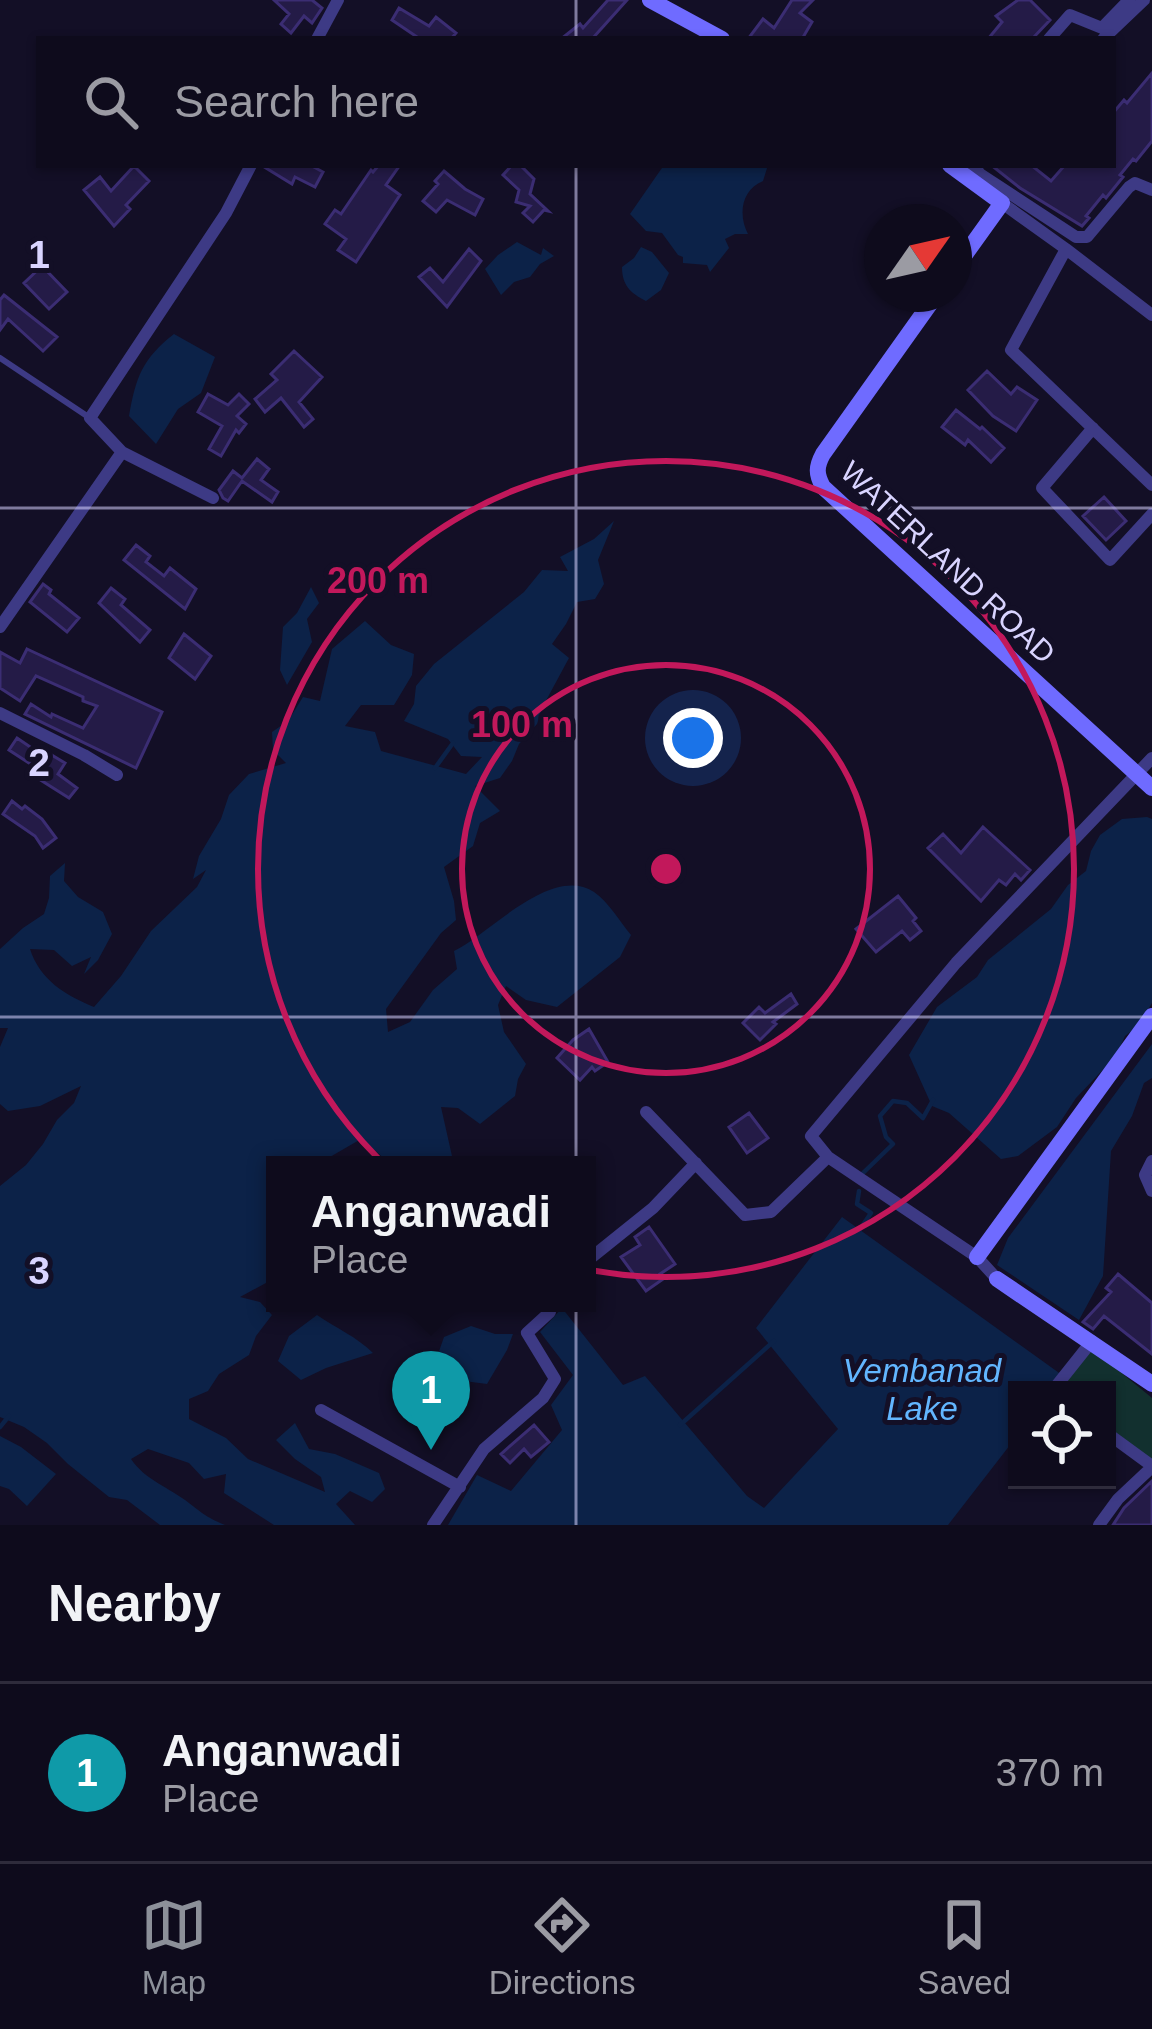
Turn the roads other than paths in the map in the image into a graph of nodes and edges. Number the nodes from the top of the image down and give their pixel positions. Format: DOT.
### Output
graph roads {
  1 [pos="338,0"];
  2 [pos="650,0"];
  3 [pos="1130,0"];
  4 [pos="1144,0"];
  5 [pos="1054,34"];
  6 [pos="319,36"];
  7 [pos="716,36"];
  8 [pos="1106,36"];
  9 [pos="248,168"];
  10 [pos="954,168"];
  11 [pos="976,168"];
  12 [pos="1152,190"];
  13 [pos="1002,203"];
  14 [pos="972,245"];
  15 [pos="1066,249"];
  16 [pos="924,312"];
  17 [pos="1152,315"];
  18 [pos="0,358"];
  19 [pos="90,418"];
  20 [pos="1093,428"];
  21 [pos="122,452"];
  22 [pos="1152,485"];
  23 [pos="213,498"];
  24 [pos="1152,514"];
  25 [pos="0,627"];
  26 [pos="0,713"];
  27 [pos="1152,758"];
  28 [pos="1136,774"];
  29 [pos="117,775"];
  30 [pos="1152,788"];
  31 [pos="1152,1016"];
  32 [pos="646,1112"];
  33 [pos="828,1156"];
  34 [pos="1152,1161"];
  35 [pos="696,1163"];
  36 [pos="1152,1191"];
  37 [pos="596,1254"];
  38 [pos="977,1257"];
  39 [pos="997,1279"];
  40 [pos="550,1312"];
  41 [pos="1092,1342"];
  42 [pos="1060,1381"];
  43 [pos="1152,1384"];
  44 [pos="321,1410"];
  45 [pos="1116,1440"];
  46 [pos="1152,1467"];
  47 [pos="460,1487"];
  48 [pos="433,1525"];
  49 [pos="1099,1525"];
  1 -- 6 [label="street"];
  2 -- 7 [label="main road"];
  3 -- 5 [label="street"];
  4 -- 8 [label="street"];
  9 -- 19 [label="street"];
  10 -- 13 [label="main road"];
  11 -- 12 [label="street"];
  13 -- 14 [label="main road"];
  13 -- 15 [label="street"];
  15 -- 17 [label="street"];
  15 -- 20 [label="street"];
  16 -- 28 [label="main road, WATERLAND ROAD"];
  18 -- 19 [label="lane"];
  19 -- 21 [label="street"];
  20 -- 22 [label="street"];
  20 -- 24 [label="street"];
  21 -- 23 [label="street"];
  21 -- 25 [label="street"];
  26 -- 29 [label="street"];
  27 -- 28 [label="street"];
  28 -- 30 [label="main road, WATERLAND ROAD"];
  28 -- 33 [label="street"];
  31 -- 38 [label="main road"];
  32 -- 35 [label="street"];
  33 -- 35 [label="street"];
  33 -- 38 [label="street"];
  34 -- 36 [label="street"];
  35 -- 37 [label="street"];
  38 -- 39 [label="street"];
  39 -- 41 [label="main road"];
  40 -- 47 [label="street"];
  41 -- 42 [label="street"];
  41 -- 43 [label="main road"];
  44 -- 47 [label="street"];
  45 -- 46 [label="street"];
  46 -- 49 [label="street"];
  47 -- 48 [label="street"];
}
